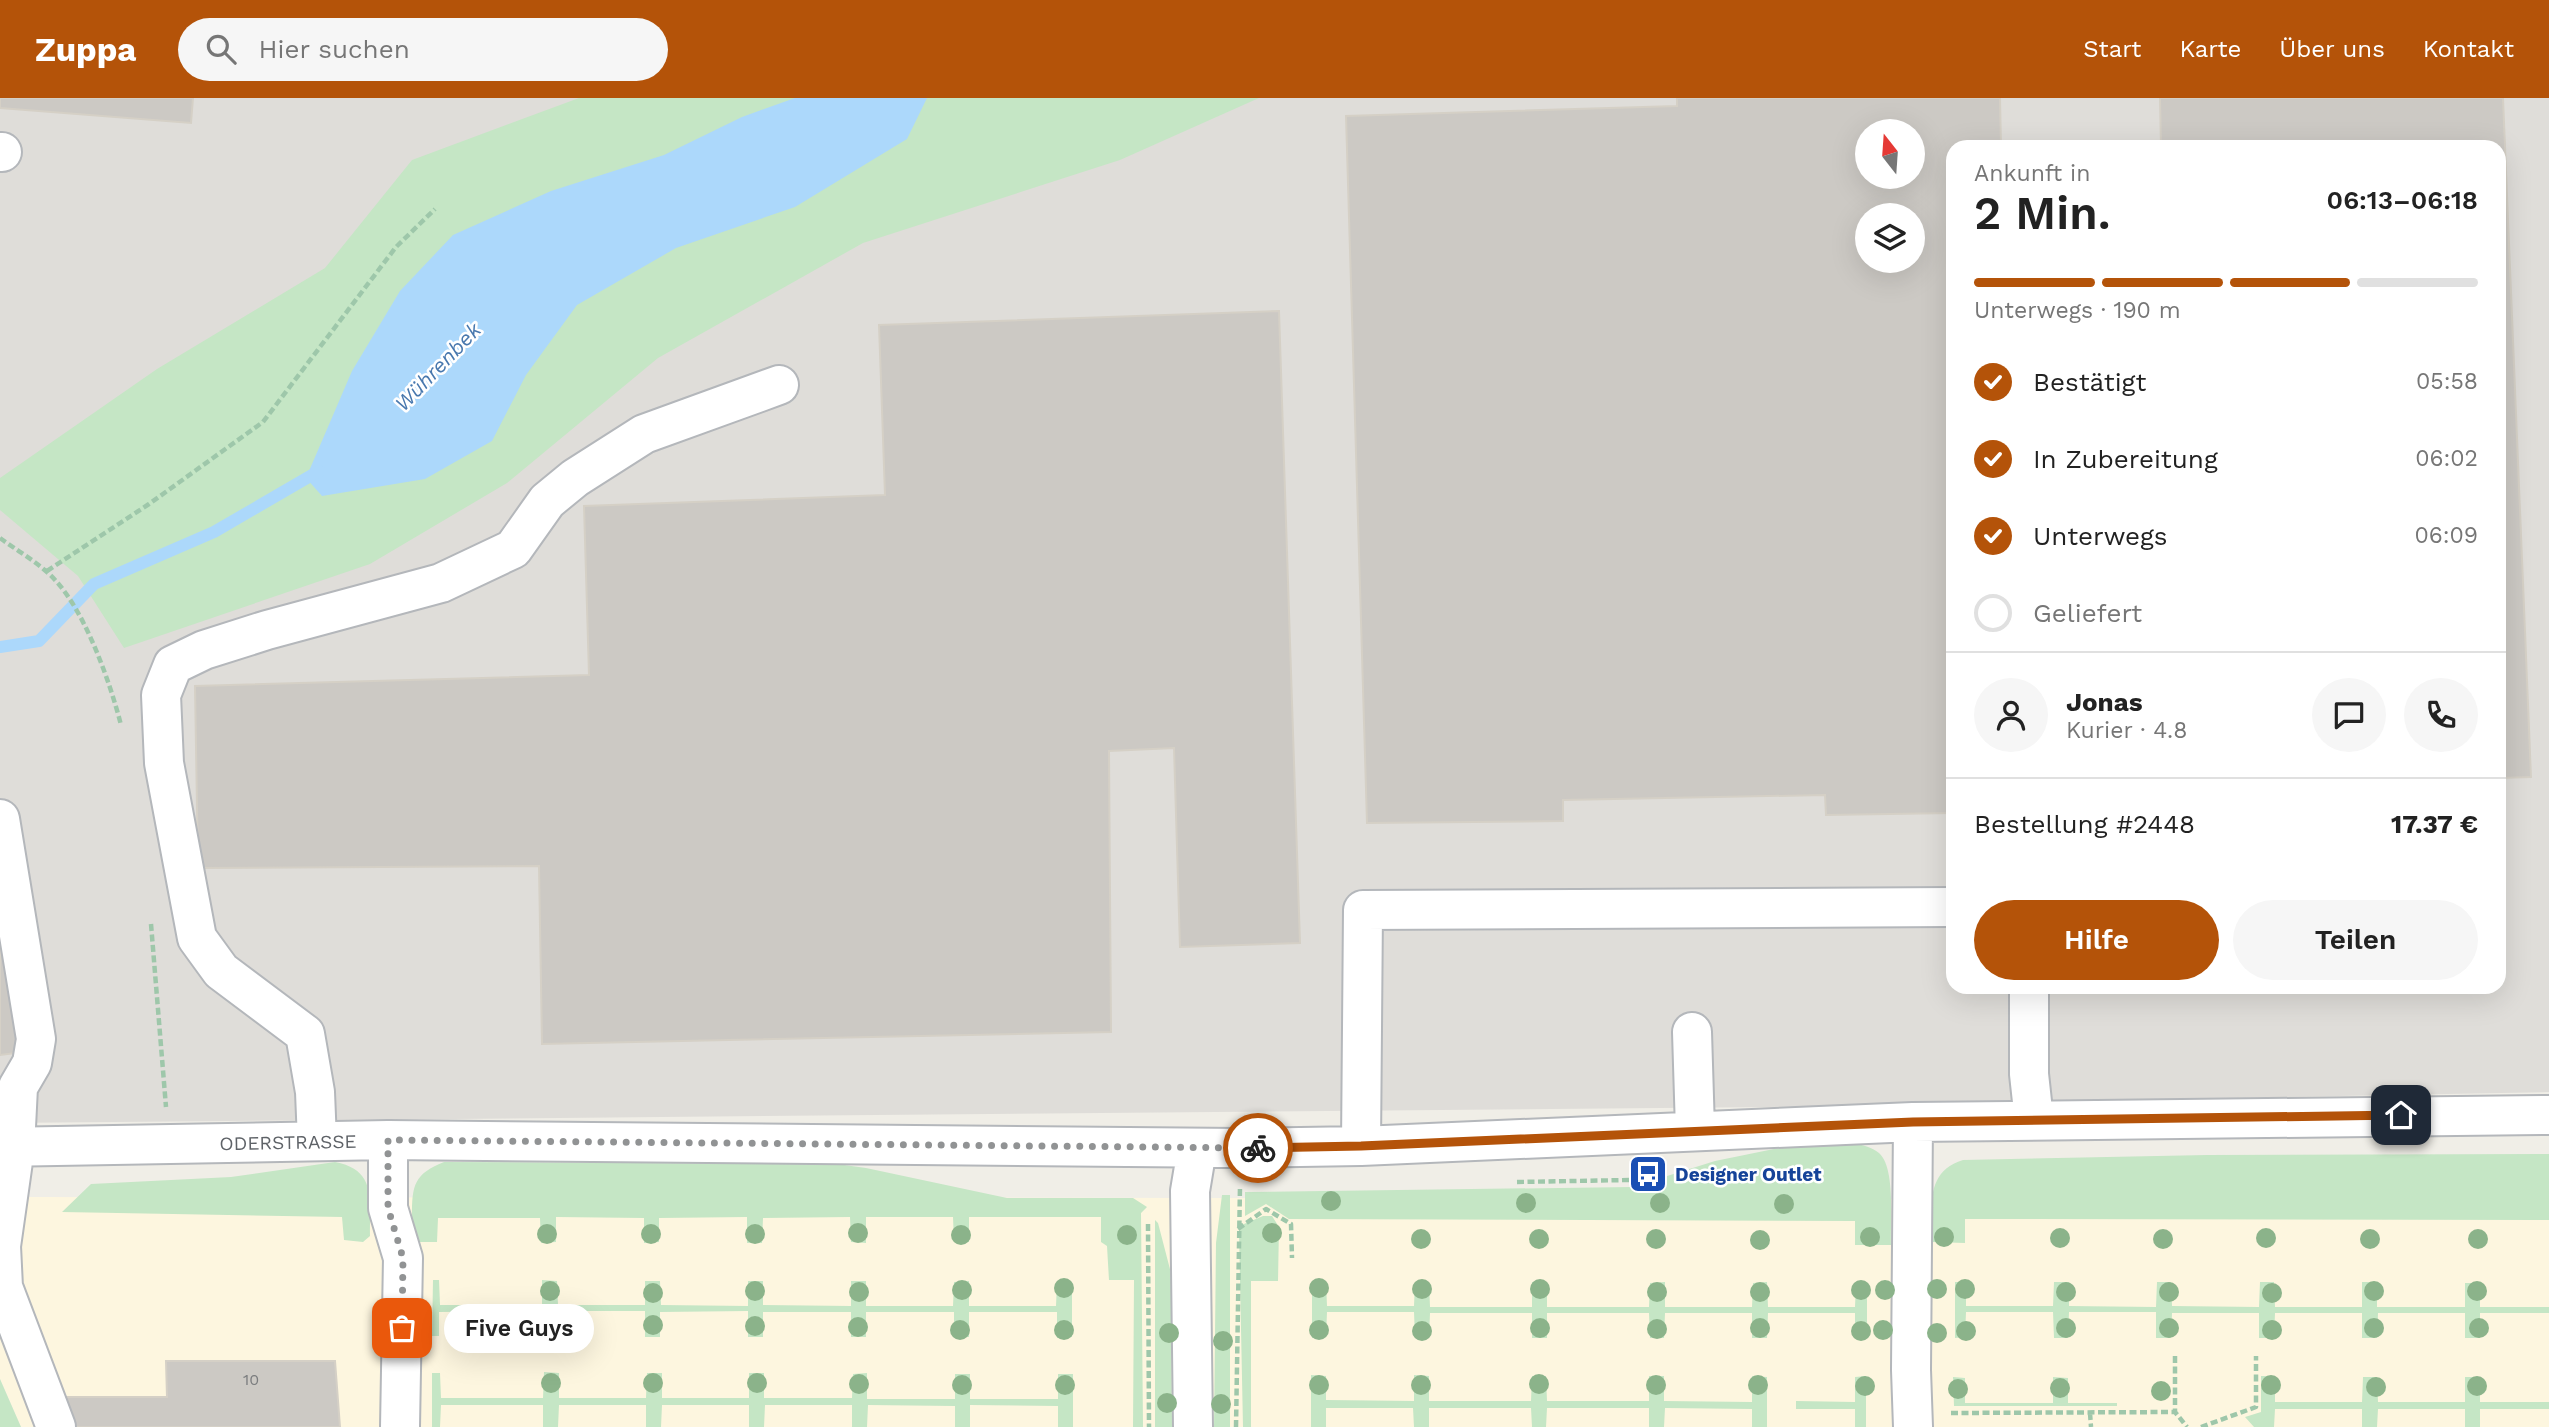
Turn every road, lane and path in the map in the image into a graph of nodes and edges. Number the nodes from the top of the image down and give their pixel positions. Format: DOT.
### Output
graph roads {
  1 [pos="435,209"];
  2 [pos="779,386"];
  3 [pos="0,538"];
  4 [pos="47,571"];
  5 [pos="122,731"];
  6 [pos="0,818"];
  7 [pos="1946,907"];
  8 [pos="151,923"];
  9 [pos="2029,994"];
  10 [pos="1692,1032"];
  11 [pos="2549,1115"];
  12 [pos="2034,1120"];
  13 [pos="1913,1122"];
  14 [pos="1695,1130"];
  15 [pos="388,1140"];
  16 [pos="317,1142"];
  17 [pos="170,1145"];
  18 [pos="1361,1146"];
  19 [pos="8,1147"];
  20 [pos="1239,1148"];
  21 [pos="1197,1149"];
  22 [pos="1148,1218"];
  23 [pos="1238,1229"];
  24 [pos="1292,1258"];
  25 [pos="2175,1356"];
  26 [pos="2256,1356"];
  27 [pos="2175,1412"];
  28 [pos="1950,1413"];
  29 [pos="2090,1413"];
  30 [pos="56,1427"];
  31 [pos="400,1427"];
  32 [pos="1149,1427"];
  33 [pos="1193,1427"];
  34 [pos="1236,1427"];
  35 [pos="1913,1427"];
  36 [pos="2091,1427"];
  37 [pos="2188,1427"];
  38 [pos="2201,1427"];
  1 -- 4 [label="path"];
  2 -- 16 [label="street"];
  3 -- 4 [label="path"];
  4 -- 5 [label="path"];
  6 -- 19 [label="street"];
  7 -- 18 [label="street"];
  8 -- 17 [label="path"];
  9 -- 12 [label="street"];
  10 -- 14 [label="street"];
  11 -- 12 [label="street, ODERSTRASSE"];
  12 -- 13 [label="street, ODERSTRASSE"];
  13 -- 14 [label="street, ODERSTRASSE"];
  13 -- 35 [label="street"];
  14 -- 18 [label="street, ODERSTRASSE"];
  15 -- 16 [label="street, ODERSTRASSE"];
  15 -- 21 [label="street, ODERSTRASSE"];
  15 -- 31 [label="street"];
  16 -- 17 [label="street, ODERSTRASSE"];
  17 -- 19 [label="street, ODERSTRASSE"];
  18 -- 20 [label="street, ODERSTRASSE"];
  19 -- 30 [label="street"];
  20 -- 21 [label="street, ODERSTRASSE"];
  20 -- 23 [label="path"];
  21 -- 33 [label="street"];
  22 -- 32 [label="path"];
  23 -- 24 [label="path"];
  23 -- 34 [label="path"];
  25 -- 27 [label="path"];
  26 -- 38 [label="path"];
  27 -- 29 [label="path"];
  27 -- 37 [label="path"];
  28 -- 29 [label="path"];
  29 -- 36 [label="path"];
}
